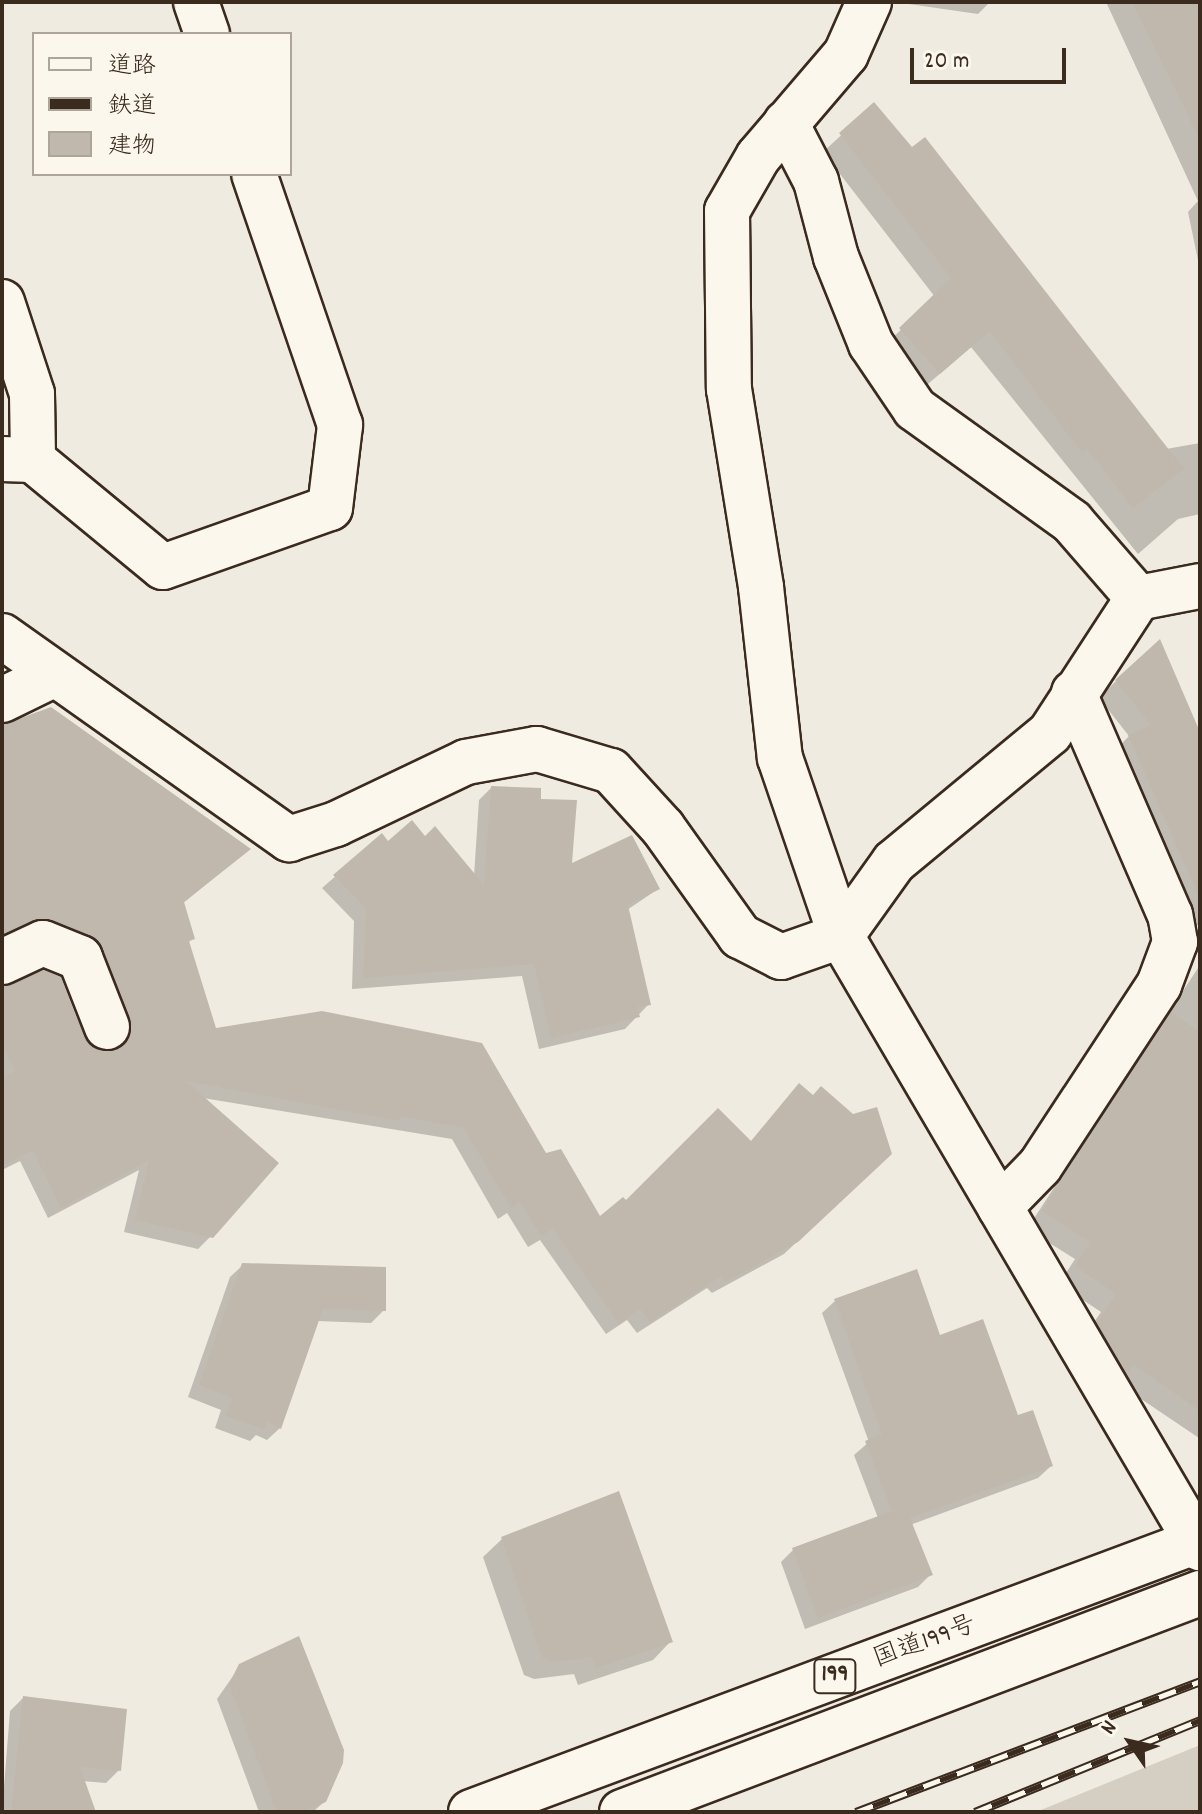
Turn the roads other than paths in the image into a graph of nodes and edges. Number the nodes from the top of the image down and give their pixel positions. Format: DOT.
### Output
graph roads {
  1 [pos="196,2"];
  2 [pos="869,2"];
  3 [pos="206,32"];
  4 [pos="786,123"];
  5 [pos="255,176"];
  6 [pos="2,302"];
  7 [pos="17,459"];
  8 [pos="1200,586"];
  9 [pos="1138,598"];
  10 [pos="2,636"];
  11 [pos="53,675"];
  12 [pos="1074,693"];
  13 [pos="2,700"];
  14 [pos="841,936"];
  15 [pos="2,962"];
  16 [pos="107,1027"];
  17 [pos="1000,1207"];
  18 [pos="1199,1543"];
  19 [pos="1200,1593"];
  20 [pos="471,1812"];
  21 [pos="622,1812"];
  1 -- 3 [label="main road"];
  2 -- 4 [label="main road"];
  4 -- 9 [label="main road"];
  4 -- 14 [label="main road"];
  5 -- 7 [label="main road"];
  6 -- 7 [label="main road"];
  8 -- 9 [label="main road"];
  9 -- 12 [label="main road"];
  10 -- 11 [label="main road"];
  11 -- 13 [label="main road"];
  11 -- 14 [label="main road"];
  12 -- 14 [label="main road"];
  12 -- 17 [label="main road"];
  14 -- 17 [label="main road"];
  15 -- 16 [label="main road"];
  17 -- 18 [label="main road"];
  18 -- 20 [label="main road, 国道199号 / 199"];
  19 -- 21 [label="main road, 国道199号 / 199"];
}
